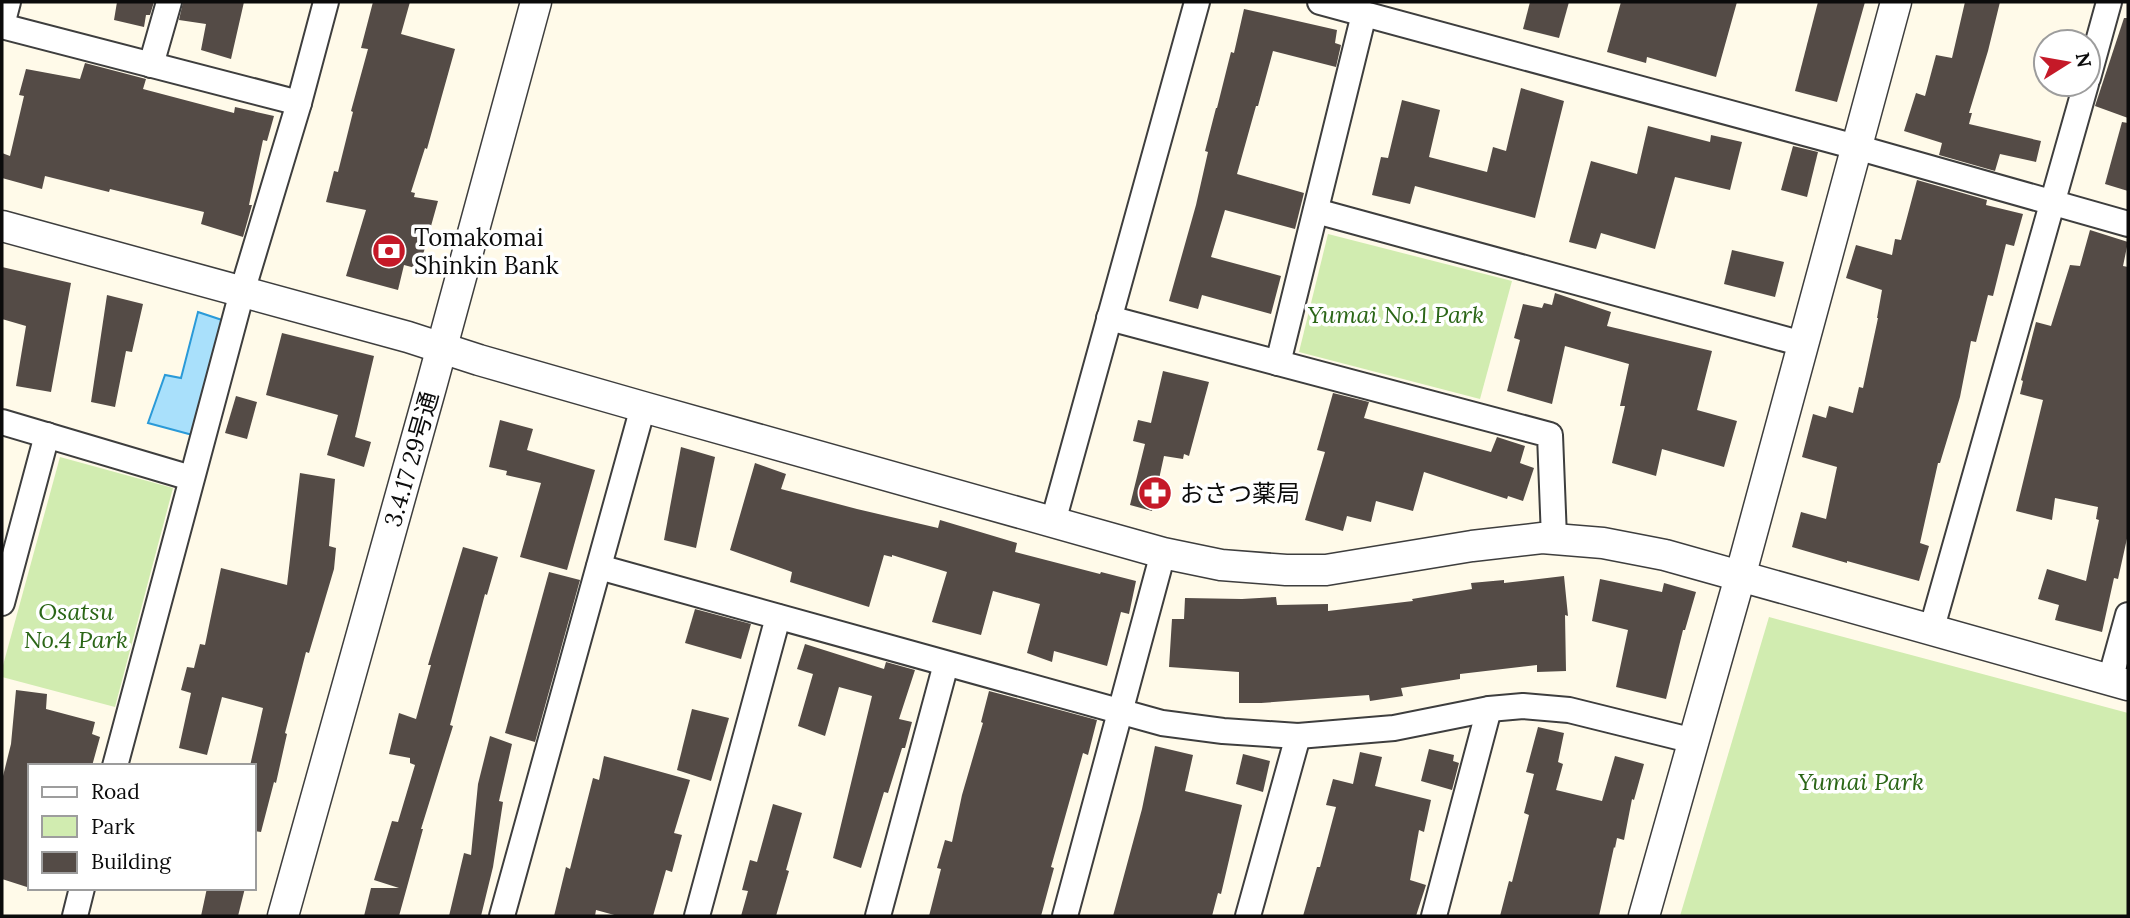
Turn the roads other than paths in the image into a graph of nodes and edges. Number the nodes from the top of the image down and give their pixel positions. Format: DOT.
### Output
graph roads {
  1 [pos="8,2"];
  2 [pos="169,2"];
  3 [pos="326,2"];
  4 [pos="536,2"];
  5 [pos="1197,2"];
  6 [pos="1320,2"];
  7 [pos="1896,2"];
  8 [pos="2109,2"];
  9 [pos="1364,14"];
  10 [pos="2,25"];
  11 [pos="2102,28"];
  12 [pos="151,65"];
  13 [pos="2082,98"];
  14 [pos="299,103"];
  15 [pos="1856,147"];
  16 [pos="2053,203"];
  17 [pos="1316,211"];
  18 [pos="2128,224"];
  19 [pos="2,226"];
  20 [pos="243,292"];
  21 [pos="1109,318"];
  22 [pos="1802,344"];
  23 [pos="441,348"];
  24 [pos="1278,363"];
  25 [pos="643,407"];
  26 [pos="2,422"];
  27 [pos="47,435"];
  28 [pos="191,478"];
  29 [pos="1053,522"];
  30 [pos="1554,538"];
  31 [pos="1163,552"];
  32 [pos="599,567"];
  33 [pos="1740,577"];
  34 [pos="2,603"];
  35 [pos="2128,615"];
  36 [pos="778,617"];
  37 [pos="1931,631"];
  38 [pos="946,664"];
  39 [pos="2119,683"];
  40 [pos="1489,709"];
  41 [pos="1120,712"];
  42 [pos="1298,736"];
  43 [pos="1694,741"];
  44 [pos="116,764"];
  45 [pos="82,890"];
  46 [pos="75,916"];
  47 [pos="283,916"];
  48 [pos="502,916"];
  49 [pos="697,916"];
  50 [pos="878,916"];
  51 [pos="1065,916"];
  52 [pos="1248,916"];
  53 [pos="1434,916"];
  54 [pos="1644,916"];
  1 -- 10 [label="street"];
  2 -- 12 [label="street"];
  3 -- 14 [label="street"];
  4 -- 23 [label="street, 3.4.17 29号通"];
  5 -- 21 [label="street"];
  6 -- 9 [label="street"];
  7 -- 15 [label="street"];
  8 -- 11 [label="street"];
  9 -- 15 [label="street"];
  9 -- 17 [label="street"];
  10 -- 12 [label="street"];
  12 -- 14 [label="street"];
  13 -- 16 [label="street"];
  14 -- 20 [label="street"];
  15 -- 16 [label="street"];
  15 -- 22 [label="street"];
  16 -- 18 [label="street"];
  16 -- 37 [label="street"];
  17 -- 22 [label="street"];
  17 -- 24 [label="street"];
  19 -- 20 [label="street"];
  20 -- 23 [label="street"];
  20 -- 28 [label="street"];
  21 -- 24 [label="street"];
  21 -- 29 [label="street"];
  22 -- 33 [label="street"];
  23 -- 25 [label="street"];
  23 -- 47 [label="street, 3.4.17 29号通"];
  24 -- 30 [label="street"];
  25 -- 29 [label="street"];
  25 -- 32 [label="street"];
  26 -- 27 [label="street"];
  27 -- 28 [label="street"];
  27 -- 34 [label="street"];
  28 -- 44 [label="street"];
  29 -- 31 [label="street"];
  30 -- 31 [label="street"];
  30 -- 33 [label="street"];
  31 -- 41 [label="street"];
  32 -- 36 [label="street"];
  32 -- 48 [label="street"];
  33 -- 37 [label="street"];
  33 -- 43 [label="street"];
  35 -- 39 [label="street"];
  36 -- 38 [label="street"];
  36 -- 49 [label="street"];
  37 -- 39 [label="street"];
  38 -- 41 [label="street"];
  38 -- 50 [label="street"];
  40 -- 42 [label="street"];
  40 -- 43 [label="street"];
  40 -- 53 [label="street"];
  41 -- 42 [label="street"];
  41 -- 51 [label="street"];
  42 -- 52 [label="street"];
  43 -- 54 [label="street"];
  45 -- 46 [label="street"];
}
